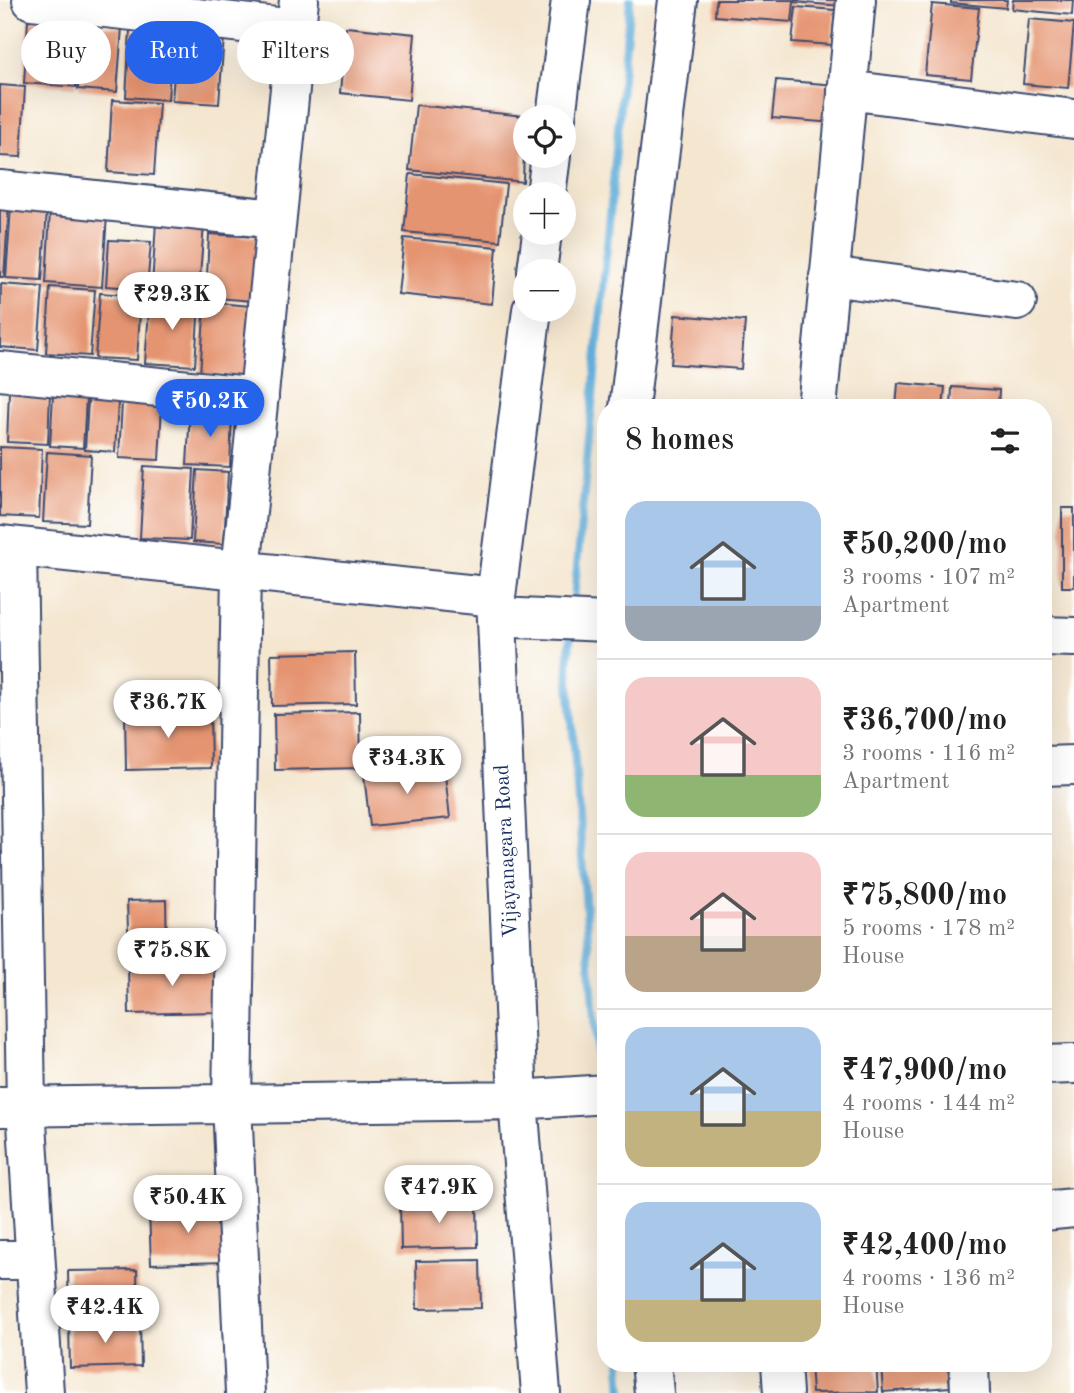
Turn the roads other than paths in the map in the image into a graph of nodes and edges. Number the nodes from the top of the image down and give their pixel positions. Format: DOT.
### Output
graph roads {
  1 [pos="32,0"];
  2 [pos="571,0"];
  3 [pos="678,0"];
  4 [pos="856,0"];
  5 [pos="297,15"];
  6 [pos="847,90"];
  7 [pos="558,105"];
  8 [pos="1074,118"];
  9 [pos="0,190"];
  10 [pos="276,219"];
  11 [pos="829,276"];
  12 [pos="1017,301"];
  13 [pos="531,322"];
  14 [pos="0,371"];
  15 [pos="259,397"];
  16 [pos="630,399"];
  17 [pos="818,399"];
  18 [pos="9,546"];
  19 [pos="242,571"];
  20 [pos="496,607"];
  21 [pos="597,613"];
  22 [pos="1052,636"];
  23 [pos="1074,637"];
  24 [pos="1074,765"];
  25 [pos="1052,766"];
  26 [pos="13,959"];
  27 [pos="1074,1063"];
  28 [pos="1052,1064"];
  29 [pos="597,1095"];
  30 [pos="519,1100"];
  31 [pos="232,1103"];
  32 [pos="13,1107"];
  33 [pos="1074,1209"];
  34 [pos="1052,1210"];
  35 [pos="18,1260"];
  36 [pos="652,1372"];
  37 [pos="782,1372"];
  38 [pos="969,1372"];
  39 [pos="44,1393"];
  40 [pos="245,1393"];
  41 [pos="541,1393"];
  42 [pos="653,1393"];
  43 [pos="783,1393"];
  44 [pos="970,1393"];
  1 -- 5 [label="street"];
  2 -- 7 [label="street"];
  3 -- 16 [label="street"];
  4 -- 6 [label="street"];
  5 -- 10 [label="street"];
  6 -- 8 [label="street"];
  6 -- 11 [label="street"];
  9 -- 10 [label="street"];
  10 -- 15 [label="street"];
  11 -- 12 [label="street"];
  11 -- 17 [label="street"];
  13 -- 20 [label="street, Vijayanagara Road"];
  14 -- 15 [label="street"];
  15 -- 19 [label="street"];
  18 -- 19 [label="street"];
  18 -- 26 [label="street"];
  19 -- 20 [label="street"];
  19 -- 31 [label="street"];
  20 -- 21 [label="street"];
  20 -- 30 [label="street, Vijayanagara Road"];
  22 -- 23 [label="street"];
  24 -- 25 [label="street"];
  26 -- 32 [label="street"];
  27 -- 28 [label="street"];
  29 -- 30 [label="street"];
  30 -- 31 [label="street"];
  30 -- 41 [label="street, Vijayanagara Road"];
  31 -- 32 [label="street"];
  31 -- 40 [label="street"];
  32 -- 35 [label="street"];
  33 -- 34 [label="street"];
  35 -- 39 [label="street"];
  36 -- 42 [label="street"];
  37 -- 43 [label="street"];
  38 -- 44 [label="street"];
}
